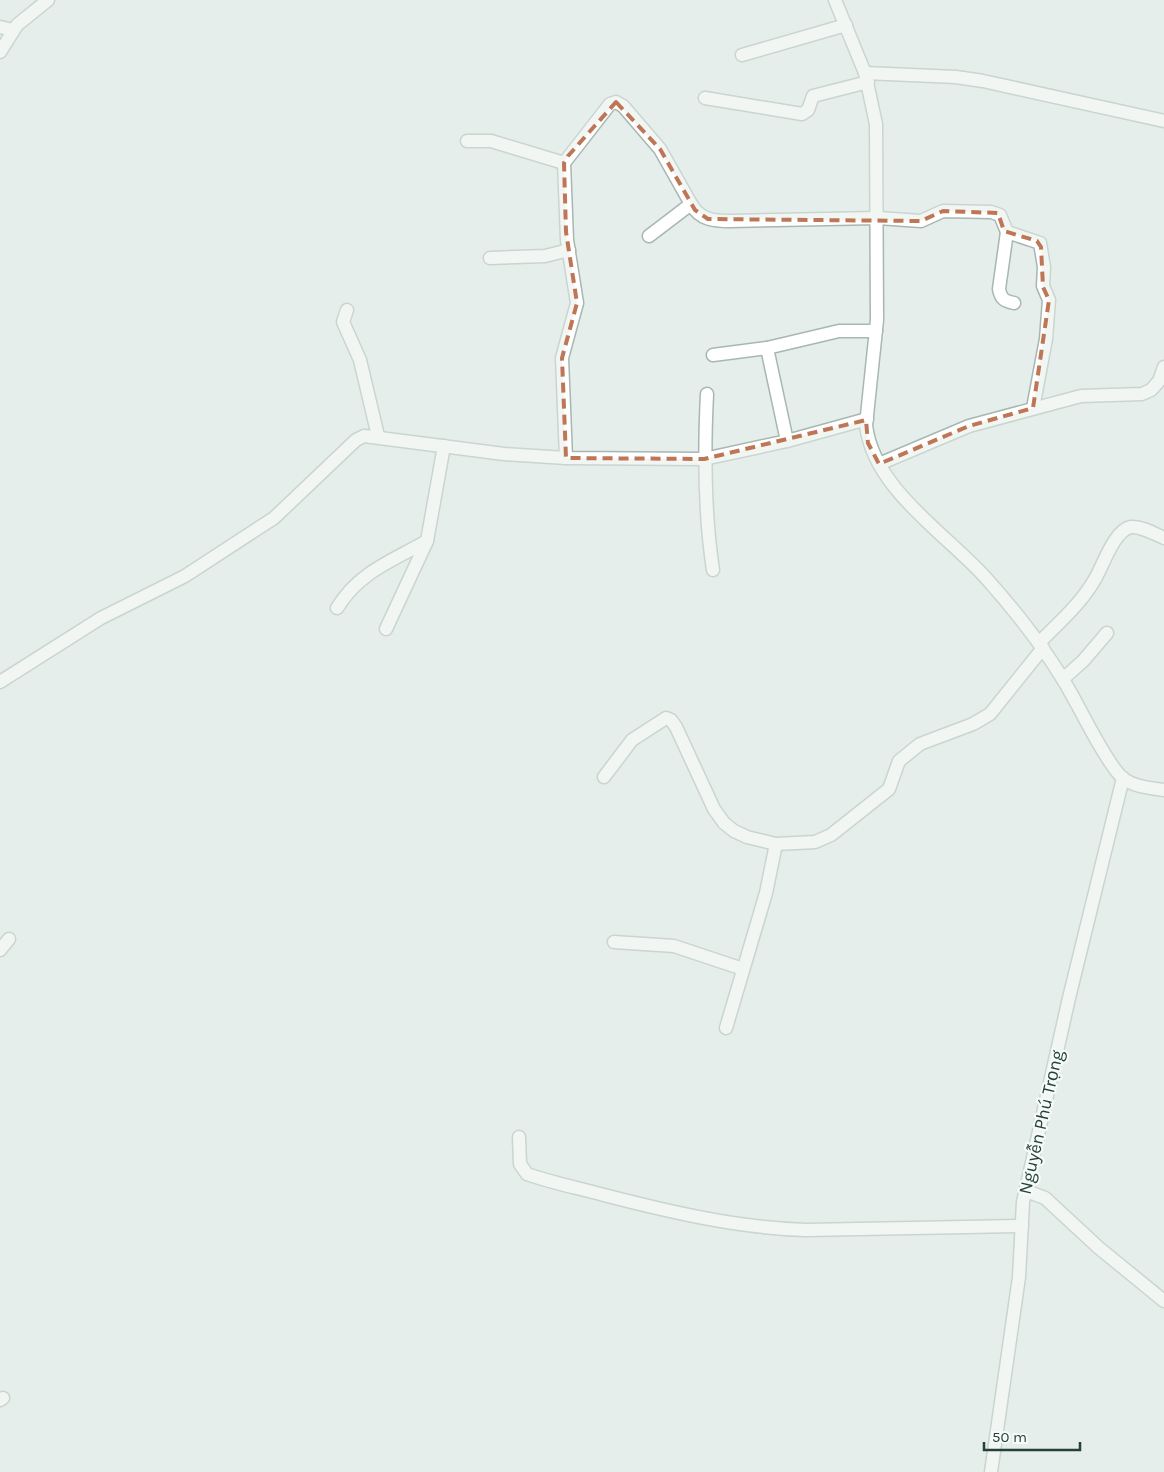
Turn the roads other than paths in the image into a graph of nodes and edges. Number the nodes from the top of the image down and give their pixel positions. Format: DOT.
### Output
graph roads {
  1 [pos="48,0"];
  2 [pos="835,0"];
  3 [pos="846,25"];
  4 [pos="0,27"];
  5 [pos="13,30"];
  6 [pos="0,52"];
  7 [pos="742,55"];
  8 [pos="867,77"];
  9 [pos="704,98"];
  10 [pos="1164,121"];
  11 [pos="467,141"];
  12 [pos="564,163"];
  13 [pos="691,204"];
  14 [pos="878,218"];
  15 [pos="1007,232"];
  16 [pos="649,236"];
  17 [pos="569,250"];
  18 [pos="490,258"];
  19 [pos="1014,303"];
  20 [pos="347,310"];
  21 [pos="876,331"];
  22 [pos="767,348"];
  23 [pos="713,355"];
  24 [pos="1164,367"];
  25 [pos="707,394"];
  26 [pos="1033,408"];
  27 [pos="867,419"];
  28 [pos="378,436"];
  29 [pos="787,441"];
  30 [pos="444,446"];
  31 [pos="566,458"];
  32 [pos="704,459"];
  33 [pos="879,464"];
  34 [pos="1164,538"];
  35 [pos="427,541"];
  36 [pos="713,570"];
  37 [pos="337,608"];
  38 [pos="386,628"];
  39 [pos="1107,633"];
  40 [pos="1041,645"];
  41 [pos="1064,678"];
  42 [pos="0,682"];
  43 [pos="604,777"];
  44 [pos="1123,778"];
  45 [pos="1164,790"];
  46 [pos="776,844"];
  47 [pos="9,939"];
  48 [pos="614,942"];
  49 [pos="0,950"];
  50 [pos="743,968"];
  51 [pos="726,1028"];
  52 [pos="519,1138"];
  53 [pos="1026,1191"];
  54 [pos="1022,1226"];
  55 [pos="1164,1301"];
  56 [pos="991,1472"];
  1 -- 5 [label="street"];
  2 -- 3 [label="street"];
  3 -- 7 [label="street"];
  3 -- 8 [label="street"];
  4 -- 5 [label="street"];
  5 -- 6 [label="street"];
  8 -- 9 [label="street"];
  8 -- 10 [label="street"];
  8 -- 14 [label="street"];
  11 -- 12 [label="street"];
  12 -- 13 [label="street"];
  12 -- 17 [label="street"];
  13 -- 14 [label="street"];
  13 -- 16 [label="street"];
  14 -- 15 [label="street"];
  14 -- 21 [label="street"];
  15 -- 19 [label="street"];
  15 -- 26 [label="street"];
  17 -- 18 [label="street"];
  17 -- 31 [label="street"];
  20 -- 28 [label="street"];
  21 -- 22 [label="street"];
  21 -- 27 [label="street"];
  22 -- 23 [label="street"];
  22 -- 29 [label="street"];
  24 -- 26 [label="street"];
  25 -- 32 [label="street"];
  26 -- 33 [label="street"];
  27 -- 29 [label="street"];
  27 -- 33 [label="street"];
  28 -- 30 [label="street"];
  28 -- 42 [label="street"];
  29 -- 32 [label="street"];
  30 -- 31 [label="street"];
  30 -- 35 [label="street"];
  31 -- 32 [label="street"];
  32 -- 36 [label="street"];
  33 -- 40 [label="street"];
  34 -- 40 [label="street"];
  35 -- 37 [label="street"];
  35 -- 38 [label="street"];
  39 -- 41 [label="street"];
  40 -- 41 [label="street"];
  40 -- 46 [label="street"];
  41 -- 44 [label="street"];
  43 -- 46 [label="street"];
  44 -- 45 [label="street"];
  44 -- 53 [label="street, Nguyễn Phú Trọng"];
  46 -- 50 [label="street"];
  47 -- 49 [label="street"];
  48 -- 50 [label="street"];
  50 -- 51 [label="street"];
  52 -- 54 [label="street"];
  53 -- 54 [label="street, Nguyễn Phú Trọng"];
  53 -- 55 [label="street"];
  54 -- 56 [label="street, Nguyễn Phú Trọng"];
}
